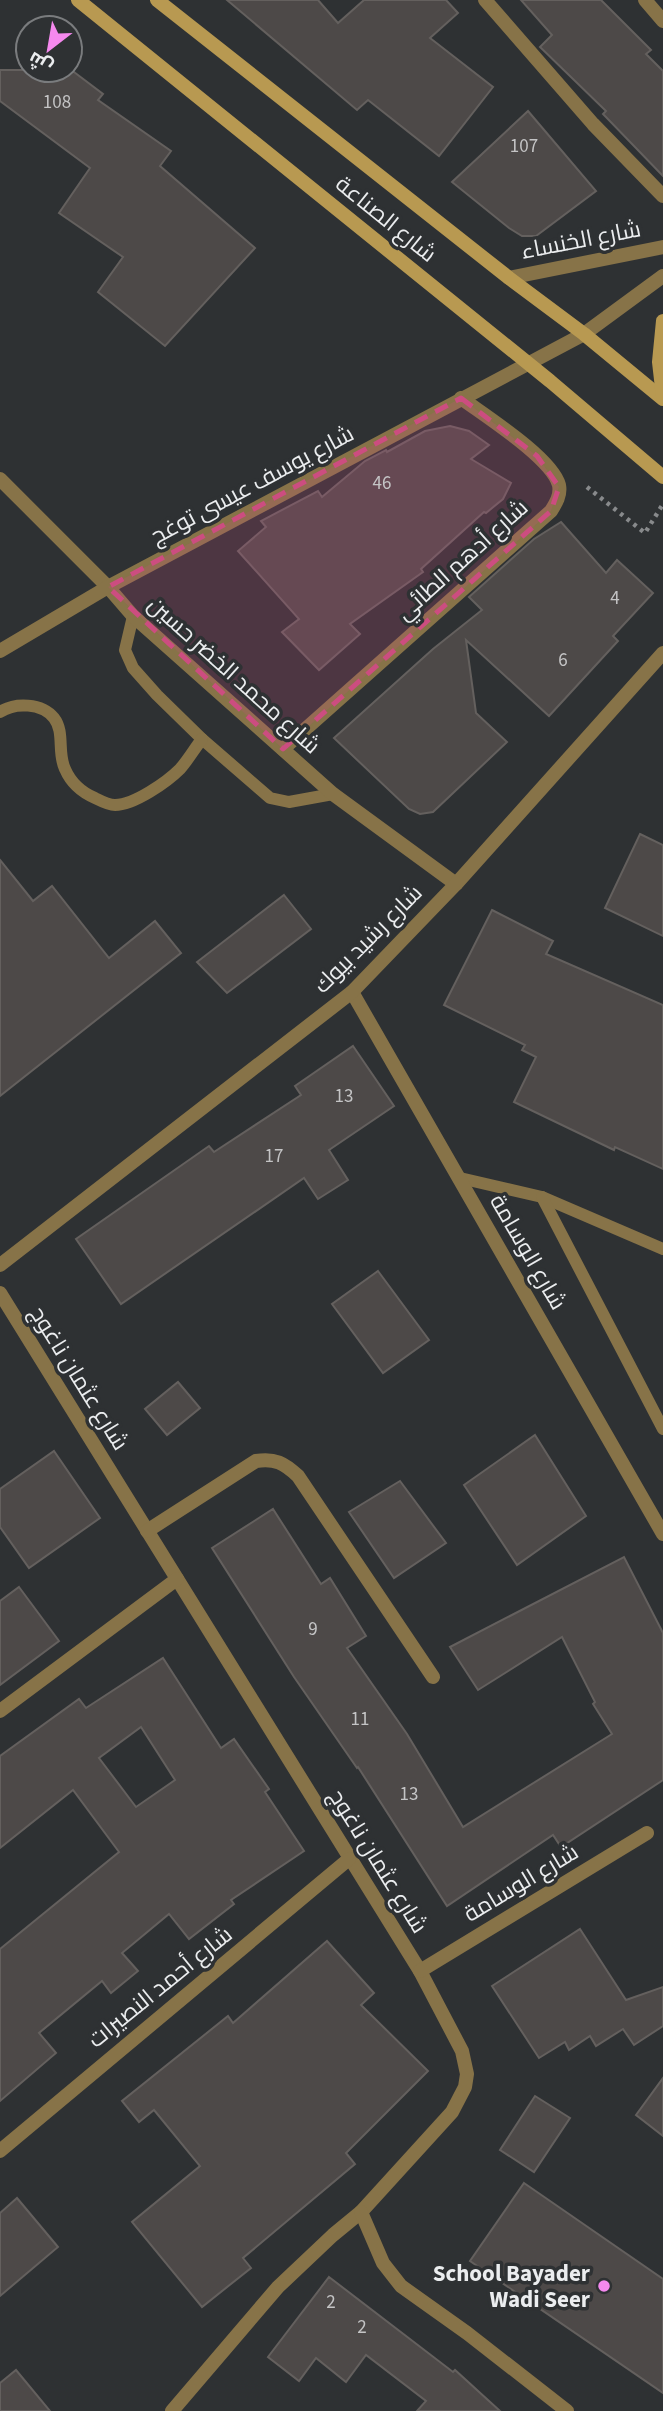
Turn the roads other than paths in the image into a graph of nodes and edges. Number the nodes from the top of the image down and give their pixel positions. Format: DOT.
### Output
graph roads {
  1 [pos="78,0"];
  2 [pos="157,0"];
  3 [pos="485,0"];
  4 [pos="645,0"];
  5 [pos="663,21"];
  6 [pos="663,196"];
  7 [pos="663,247"];
  8 [pos="663,276"];
  9 [pos="509,278"];
  10 [pos="663,321"];
  11 [pos="584,334"];
  12 [pos="528,365"];
  13 [pos="461,398"];
  14 [pos="663,398"];
  15 [pos="663,477"];
  16 [pos="0,479"];
  17 [pos="108,587"];
  18 [pos="133,616"];
  19 [pos="0,651"];
  20 [pos="663,653"];
  21 [pos="0,712"];
  22 [pos="202,738"];
  23 [pos="283,749"];
  24 [pos="333,794"];
  25 [pos="456,884"];
  26 [pos="352,992"];
  27 [pos="460,1178"];
  28 [pos="542,1197"];
  29 [pos="663,1249"];
  30 [pos="0,1265"];
  31 [pos="0,1293"];
  32 [pos="663,1429"];
  33 [pos="147,1531"];
  34 [pos="663,1534"];
  35 [pos="177,1579"];
  36 [pos="433,1677"];
  37 [pos="0,1711"];
  38 [pos="647,1833"];
  39 [pos="349,1859"];
  40 [pos="420,1971"];
  41 [pos="0,2151"];
  42 [pos="361,2212"];
  43 [pos="172,2411"];
  44 [pos="567,2411"];
  1 -- 12 [label="main road, شارع الصناعة"];
  2 -- 9 [label="main road, شارع الصناعة"];
  3 -- 6 [label="street"];
  4 -- 5 [label="street"];
  7 -- 9 [label="street, شارع الخنساء"];
  8 -- 11 [label="street"];
  9 -- 11 [label="main road, شارع الصناعة"];
  10 -- 14 [label="main road"];
  11 -- 12 [label="street, شارع يوسف عيسى توغج"];
  11 -- 14 [label="main road, شارع الصناعة"];
  12 -- 13 [label="street, شارع يوسف عيسى توغج"];
  12 -- 15 [label="main road, شارع الصناعة"];
  13 -- 17 [label="street, شارع يوسف عيسى توغج"];
  13 -- 23 [label="street, شارع أدهم الطائي"];
  16 -- 17 [label="street, شارع محمد الخضر حسين"];
  17 -- 18 [label="street, شارع محمد الخضر حسين"];
  17 -- 19 [label="street, شارع يوسف عيسى توغج"];
  18 -- 22 [label="lane"];
  18 -- 23 [label="street, شارع محمد الخضر حسين"];
  20 -- 25 [label="street, شارع رشيد بيوك"];
  21 -- 22 [label="lane"];
  22 -- 24 [label="lane"];
  23 -- 24 [label="street, شارع محمد الخضر حسين"];
  24 -- 25 [label="street, شارع محمد الخضر حسين"];
  25 -- 26 [label="street, شارع رشيد بيوك"];
  26 -- 27 [label="street, شارع الوسامة"];
  26 -- 30 [label="street, شارع رشيد بيوك"];
  27 -- 28 [label="lane"];
  27 -- 34 [label="street, شارع الوسامة"];
  28 -- 29 [label="lane"];
  28 -- 32 [label="lane"];
  31 -- 33 [label="street, شارع عثمان ناغوج"];
  33 -- 35 [label="street, شارع عثمان ناغوج"];
  33 -- 36 [label="street"];
  35 -- 37 [label="street"];
  35 -- 39 [label="street, شارع عثمان ناغوج"];
  38 -- 40 [label="street, شارع الوسامة"];
  39 -- 40 [label="street, شارع عثمان ناغوج"];
  39 -- 41 [label="street, شارع أحمد النصيرات"];
  40 -- 42 [label="street, شارع عثمان ناغوج"];
  42 -- 43 [label="street, شارع عثمان ناغوج"];
  42 -- 44 [label="street"];
}
